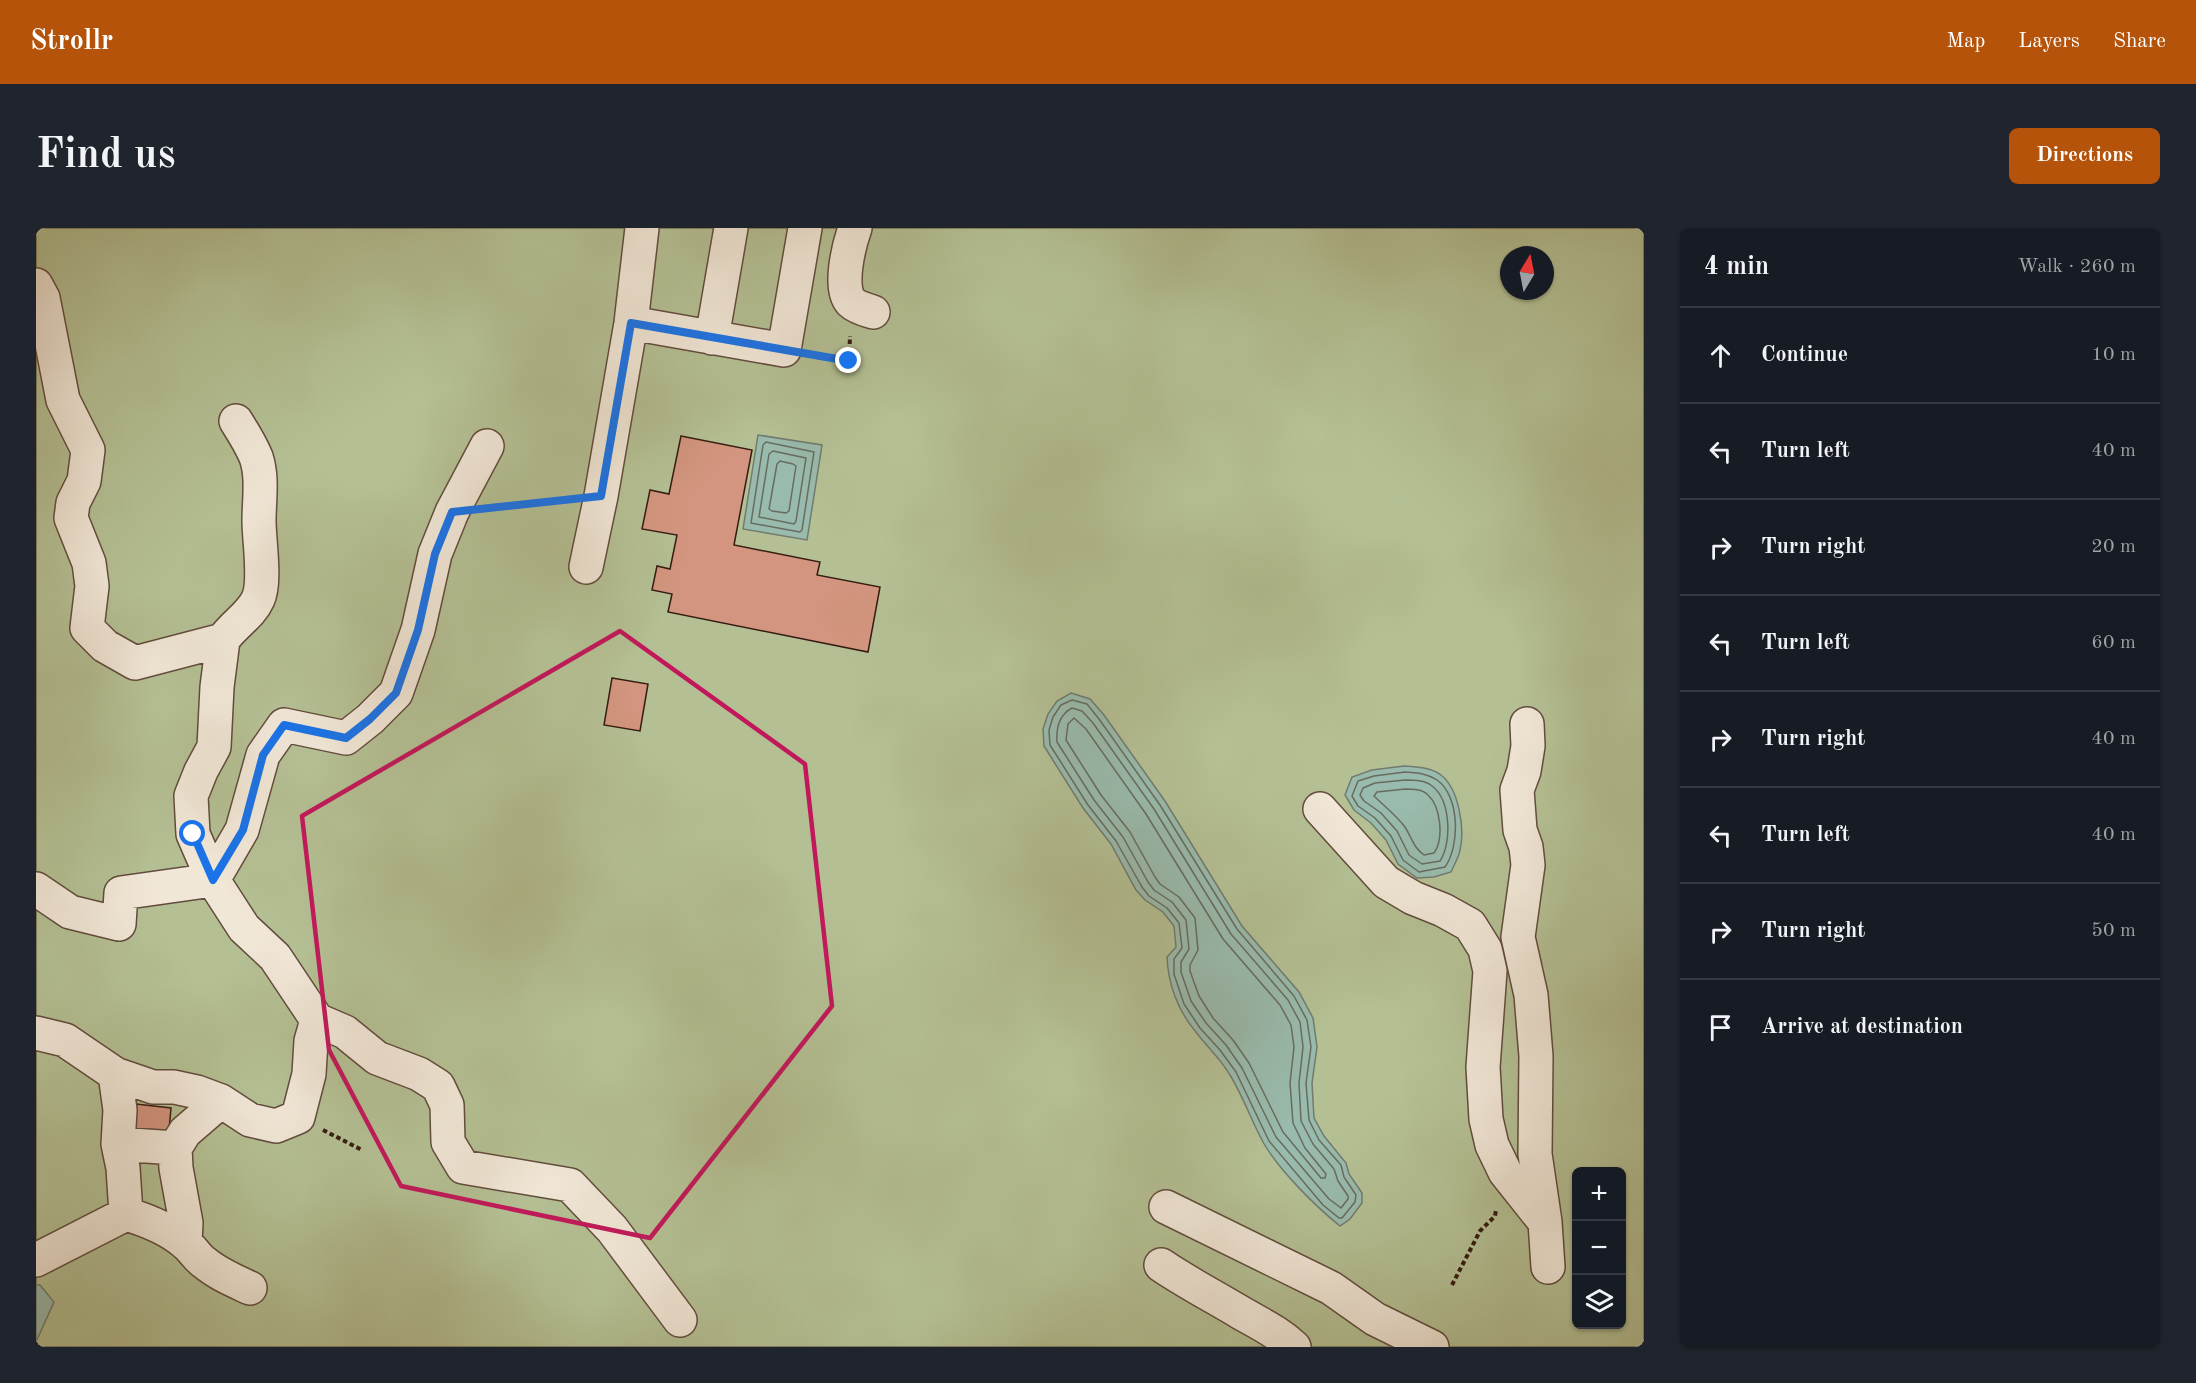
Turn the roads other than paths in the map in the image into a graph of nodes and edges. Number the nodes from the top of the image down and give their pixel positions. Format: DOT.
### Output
graph roads {
  1 [pos="642,228"];
  2 [pos="731,228"];
  3 [pos="805,228"];
  4 [pos="855,228"];
  5 [pos="36,285"];
  6 [pos="862,308"];
  7 [pos="631,323"];
  8 [pos="712,338"];
  9 [pos="236,421"];
  10 [pos="487,446"];
  11 [pos="586,567"];
  12 [pos="223,640"];
  13 [pos="1527,724"];
  14 [pos="1320,809"];
  15 [pos="213,880"];
  16 [pos="36,889"];
  17 [pos="317,1020"];
  18 [pos="1534,1029"];
  19 [pos="36,1033"];
  20 [pos="1485,1038"];
  21 [pos="115,1074"];
  22 [pos="220,1101"];
  23 [pos="118,1144"];
  24 [pos="175,1149"];
  25 [pos="1166,1207"];
  26 [pos="126,1214"];
  27 [pos="1545,1222"];
  28 [pos="185,1243"];
  29 [pos="36,1260"];
  30 [pos="1161,1265"];
  31 [pos="1548,1267"];
  32 [pos="250,1288"];
  33 [pos="680,1320"];
  34 [pos="1294,1347"];
  35 [pos="1432,1347"];
  1 -- 7 [label="lane"];
  2 -- 8 [label="lane"];
  3 -- 8 [label="lane"];
  4 -- 6 [label="lane"];
  5 -- 12 [label="lane"];
  7 -- 8 [label="lane"];
  7 -- 11 [label="lane"];
  9 -- 12 [label="lane"];
  10 -- 15 [label="lane"];
  12 -- 15 [label="lane"];
  13 -- 18 [label="lane"];
  14 -- 20 [label="lane"];
  15 -- 16 [label="lane"];
  15 -- 17 [label="lane"];
  17 -- 22 [label="lane"];
  17 -- 33 [label="lane"];
  18 -- 20 [label="lane"];
  18 -- 27 [label="lane"];
  19 -- 21 [label="lane"];
  20 -- 27 [label="lane"];
  21 -- 22 [label="lane"];
  21 -- 23 [label="lane"];
  22 -- 24 [label="lane"];
  23 -- 24 [label="lane"];
  23 -- 26 [label="lane"];
  24 -- 28 [label="lane"];
  25 -- 35 [label="lane"];
  26 -- 28 [label="lane"];
  26 -- 29 [label="lane"];
  27 -- 31 [label="lane"];
  28 -- 32 [label="lane"];
  30 -- 34 [label="lane"];
}
